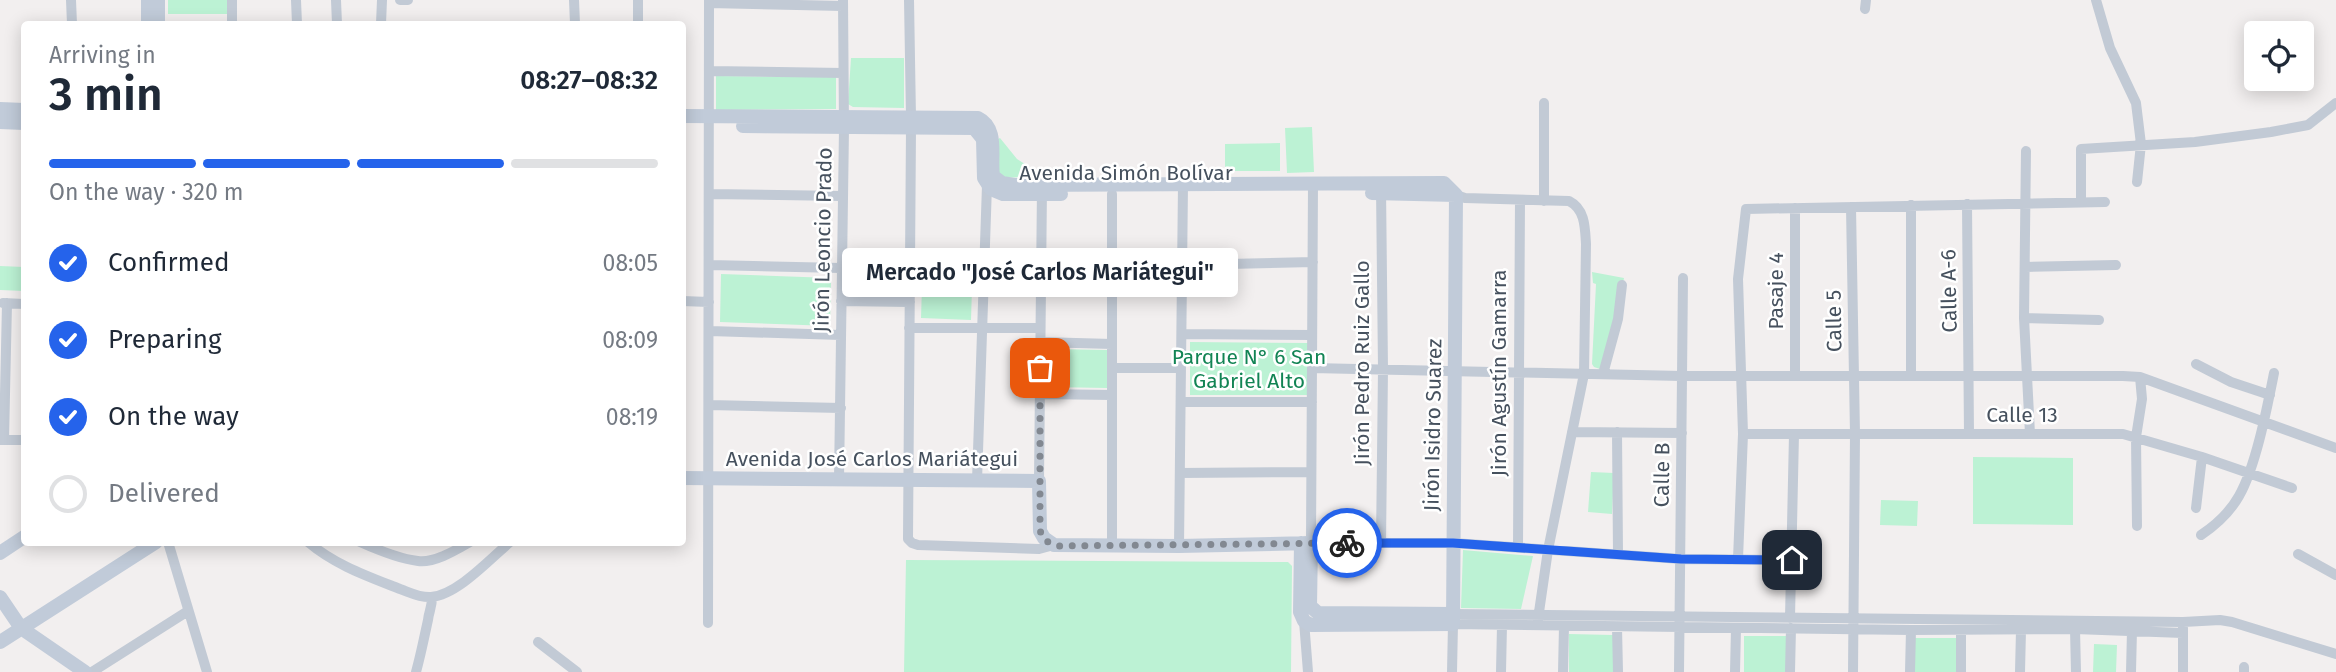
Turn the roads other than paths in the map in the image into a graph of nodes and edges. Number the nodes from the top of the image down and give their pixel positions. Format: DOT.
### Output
graph roads {
  1 [pos="71,0"];
  2 [pos="148,0"];
  3 [pos="158,0"];
  4 [pos="232,0"];
  5 [pos="296,0"];
  6 [pos="336,0"];
  7 [pos="382,0"];
  8 [pos="400,0"];
  9 [pos="408,0"];
  10 [pos="574,0"];
  11 [pos="638,0"];
  12 [pos="909,0"];
  13 [pos="2096,0"];
  14 [pos="709,1"];
  15 [pos="842,3"];
  16 [pos="72,21"];
  17 [pos="148,21"];
  18 [pos="158,21"];
  19 [pos="232,21"];
  20 [pos="297,21"];
  21 [pos="337,21"];
  22 [pos="382,21"];
  23 [pos="575,21"];
  24 [pos="638,21"];
  25 [pos="709,71"];
  26 [pos="843,73"];
  27 [pos="1544,103"];
  28 [pos="2336,103"];
  29 [pos="0,109"];
  30 [pos="21,110"];
  31 [pos="686,117"];
  32 [pos="709,120"];
  33 [pos="0,122"];
  34 [pos="21,122"];
  35 [pos="843,122"];
  36 [pos="911,122"];
  37 [pos="686,124"];
  38 [pos="2140,144"];
  39 [pos="2026,151"];
  40 [pos="990,180"];
  41 [pos="2137,182"];
  42 [pos="1381,188"];
  43 [pos="1183,189"];
  44 [pos="1313,189"];
  45 [pos="1042,190"];
  46 [pos="710,194"];
  47 [pos="1112,194"];
  48 [pos="1456,195"];
  49 [pos="842,196"];
  50 [pos="1520,200"];
  51 [pos="1544,201"];
  52 [pos="2026,202"];
  53 [pos="2081,202"];
  54 [pos="2105,202"];
  55 [pos="1967,204"];
  56 [pos="1911,205"];
  57 [pos="1851,207"];
  58 [pos="1795,208"];
  59 [pos="1313,262"];
  60 [pos="709,265"];
  61 [pos="1182,265"];
  62 [pos="2116,265"];
  63 [pos="2026,267"];
  64 [pos="841,268"];
  65 [pos="910,275"];
  66 [pos="983,277"];
  67 [pos="1683,278"];
  68 [pos="1622,285"];
  69 [pos="686,301"];
  70 [pos="841,301"];
  71 [pos="709,302"];
  72 [pos="910,302"];
  73 [pos="3,303"];
  74 [pos="21,304"];
  75 [pos="2024,318"];
  76 [pos="2099,320"];
  77 [pos="909,328"];
  78 [pos="1040,328"];
  79 [pos="981,329"];
  80 [pos="709,331"];
  81 [pos="1182,334"];
  82 [pos="841,335"];
  83 [pos="1312,335"];
  84 [pos="1040,342"];
  85 [pos="1112,344"];
  86 [pos="2196,364"];
  87 [pos="1112,368"];
  88 [pos="1181,368"];
  89 [pos="1312,369"];
  90 [pos="1383,369"];
  91 [pos="3,370"];
  92 [pos="1454,371"];
  93 [pos="1518,372"];
  94 [pos="2274,373"];
  95 [pos="1584,374"];
  96 [pos="1603,374"];
  97 [pos="1795,374"];
  98 [pos="1853,375"];
  99 [pos="1682,376"];
  100 [pos="1741,376"];
  101 [pos="1911,376"];
  102 [pos="1970,377"];
  103 [pos="2026,377"];
  104 [pos="2140,377"];
  105 [pos="1040,394"];
  106 [pos="1112,394"];
  107 [pos="2270,395"];
  108 [pos="1181,402"];
  109 [pos="1312,402"];
  110 [pos="709,405"];
  111 [pos="841,408"];
  112 [pos="2263,422"];
  113 [pos="1572,432"];
  114 [pos="1617,432"];
  115 [pos="1682,433"];
  116 [pos="1743,434"];
  117 [pos="1794,434"];
  118 [pos="1855,434"];
  119 [pos="1969,434"];
  120 [pos="2030,434"];
  121 [pos="2136,437"];
  122 [pos="2,440"];
  123 [pos="21,440"];
  124 [pos="2336,448"];
  125 [pos="2202,457"];
  126 [pos="1311,472"];
  127 [pos="1180,473"];
  128 [pos="2248,474"];
  129 [pos="686,478"];
  130 [pos="709,479"];
  131 [pos="839,480"];
  132 [pos="907,481"];
  133 [pos="977,481"];
  134 [pos="1039,481"];
  135 [pos="2292,488"];
  136 [pos="2196,508"];
  137 [pos="2137,526"];
  138 [pos="2201,535"];
  139 [pos="21,539"];
  140 [pos="1306,543"];
  141 [pos="1381,543"];
  142 [pos="1453,543"];
  143 [pos="1054,545"];
  144 [pos="1112,545"];
  145 [pos="150,546"];
  146 [pos="169,546"];
  147 [pos="313,546"];
  148 [pos="370,546"];
  149 [pos="462,546"];
  150 [pos="505,546"];
  151 [pos="1179,546"];
  152 [pos="1518,547"];
  153 [pos="1548,550"];
  154 [pos="0,553"];
  155 [pos="1618,554"];
  156 [pos="2298,554"];
  157 [pos="1681,559"];
  158 [pos="1738,559"];
  159 [pos="1792,560"];
  160 [pos="2336,575"];
  161 [pos="0,597"];
  162 [pos="432,597"];
  163 [pos="188,611"];
  164 [pos="1309,616"];
  165 [pos="1453,619"];
  166 [pos="1538,620"];
  167 [pos="1680,622"];
  168 [pos="708,623"];
  169 [pos="1791,623"];
  170 [pos="1853,624"];
  171 [pos="1502,625"];
  172 [pos="1564,626"];
  173 [pos="1617,627"];
  174 [pos="2183,627"];
  175 [pos="21,628"];
  176 [pos="1736,628"];
  177 [pos="2075,629"];
  178 [pos="1910,630"];
  179 [pos="1961,630"];
  180 [pos="2021,630"];
  181 [pos="2132,630"];
  182 [pos="0,642"];
  183 [pos="538,642"];
  184 [pos="2336,654"];
  185 [pos="67,667"];
  186 [pos="85,672"];
  187 [pos="92,672"];
  188 [pos="207,672"];
  189 [pos="416,672"];
  190 [pos="578,672"];
  191 [pos="1308,672"];
  192 [pos="1452,672"];
  193 [pos="1502,672"];
  194 [pos="1563,672"];
  195 [pos="1618,672"];
  196 [pos="1679,672"];
  197 [pos="1735,672"];
  198 [pos="1790,672"];
  199 [pos="1853,672"];
  200 [pos="1910,672"];
  201 [pos="1961,672"];
  202 [pos="2020,672"];
  203 [pos="2076,672"];
  204 [pos="2132,672"];
  205 [pos="2183,672"];
  1 -- 16 [label="street"];
  2 -- 17 [label="street"];
  3 -- 18 [label="street"];
  4 -- 19 [label="street"];
  5 -- 20 [label="street"];
  6 -- 21 [label="street"];
  7 -- 22 [label="street"];
  8 -- 9 [label="street"];
  10 -- 23 [label="street"];
  11 -- 24 [label="street"];
  12 -- 36 [label="street"];
  13 -- 38 [label="street"];
  14 -- 15 [label="street"];
  14 -- 25 [label="street"];
  15 -- 26 [label="street, Jirón Leoncio Prado"];
  25 -- 26 [label="street"];
  25 -- 32 [label="street"];
  26 -- 35 [label="street, Jirón Leoncio Prado"];
  27 -- 51 [label="street"];
  28 -- 38 [label="street"];
  29 -- 30 [label="street"];
  31 -- 32 [label="street"];
  32 -- 35 [label="street"];
  32 -- 37 [label="street"];
  32 -- 46 [label="street"];
  33 -- 34 [label="street"];
  35 -- 36 [label="street"];
  35 -- 49 [label="street, Jirón Leoncio Prado"];
  36 -- 40 [label="street"];
  36 -- 65 [label="street"];
  38 -- 41 [label="street"];
  38 -- 53 [label="street"];
  39 -- 52 [label="street"];
  40 -- 45 [label="street, Avenida Simón Bolívar"];
  40 -- 66 [label="street"];
  42 -- 44 [label="street, Avenida Simón Bolívar"];
  42 -- 48 [label="street, Avenida Simón Bolívar"];
  42 -- 48 [label="street, Avenida Simón Bolívar"];
  42 -- 90 [label="street, Jirón Pedro Ruiz Gallo"];
  43 -- 44 [label="street, Avenida Simón Bolívar"];
  43 -- 45 [label="street, Avenida Simón Bolívar"];
  43 -- 47 [label="street, Avenida Simón Bolívar"];
  43 -- 61 [label="street"];
  44 -- 59 [label="street"];
  45 -- 47 [label="street, Avenida Simón Bolívar"];
  45 -- 78 [label="street"];
  46 -- 49 [label="street"];
  46 -- 60 [label="street"];
  47 -- 85 [label="street"];
  48 -- 50 [label="street, Avenida Simón Bolívar"];
  48 -- 92 [label="street, Jirón Isidro Suarez"];
  49 -- 64 [label="street, Jirón Leoncio Prado"];
  50 -- 51 [label="street, Avenida Simón Bolívar"];
  50 -- 93 [label="street, Jirón Agustín Gamarra"];
  51 -- 95 [label="street, Avenida Simón Bolívar"];
  52 -- 53 [label="street"];
  52 -- 55 [label="street"];
  52 -- 63 [label="street"];
  53 -- 54 [label="street"];
  55 -- 56 [label="street"];
  55 -- 102 [label="street, Calle A-6"];
  56 -- 57 [label="street"];
  56 -- 101 [label="street"];
  57 -- 58 [label="street"];
  57 -- 98 [label="street, Calle 5"];
  58 -- 97 [label="street, Pasaje 4"];
  58 -- 100 [label="street"];
  59 -- 61 [label="street"];
  59 -- 83 [label="street"];
  60 -- 64 [label="street"];
  60 -- 71 [label="street"];
  61 -- 81 [label="street"];
  62 -- 63 [label="street"];
  63 -- 75 [label="street"];
  64 -- 70 [label="street, Jirón Leoncio Prado"];
  65 -- 66 [label="street"];
  65 -- 72 [label="street"];
  66 -- 79 [label="street"];
  67 -- 99 [label="street, Calle B"];
  68 -- 96 [label="street"];
  69 -- 71 [label="street"];
  70 -- 72 [label="street"];
  70 -- 82 [label="street, Jirón Leoncio Prado"];
  71 -- 80 [label="street"];
  72 -- 77 [label="street"];
  73 -- 74 [label="street"];
  73 -- 91 [label="street"];
  75 -- 76 [label="street"];
  75 -- 103 [label="street"];
  77 -- 79 [label="street"];
  77 -- 132 [label="street"];
  78 -- 79 [label="street"];
  78 -- 84 [label="street"];
  79 -- 133 [label="street"];
  80 -- 82 [label="street"];
  80 -- 110 [label="street"];
  81 -- 83 [label="street"];
  81 -- 88 [label="street"];
  82 -- 111 [label="street, Jirón Leoncio Prado"];
  83 -- 89 [label="street"];
  84 -- 85 [label="street"];
  84 -- 105 [label="street"];
  85 -- 87 [label="street"];
  86 -- 107 [label="street"];
  87 -- 88 [label="street"];
  87 -- 106 [label="street"];
  88 -- 108 [label="street"];
  89 -- 90 [label="street"];
  89 -- 109 [label="street"];
  90 -- 92 [label="street"];
  90 -- 141 [label="street, Jirón Pedro Ruiz Gallo"];
  91 -- 122 [label="street"];
  92 -- 93 [label="street"];
  92 -- 142 [label="street, Jirón Isidro Suarez"];
  93 -- 95 [label="street"];
  93 -- 152 [label="street, Jirón Agustín Gamarra"];
  94 -- 107 [label="street"];
  95 -- 96 [label="street"];
  95 -- 113 [label="street"];
  96 -- 99 [label="street"];
  97 -- 98 [label="street"];
  97 -- 100 [label="street"];
  98 -- 101 [label="street"];
  98 -- 118 [label="street, Calle 5"];
  99 -- 100 [label="street"];
  99 -- 115 [label="street, Calle B"];
  100 -- 116 [label="street"];
  101 -- 102 [label="street"];
  102 -- 103 [label="street"];
  102 -- 119 [label="street, Calle A-6"];
  103 -- 104 [label="street"];
  103 -- 120 [label="street"];
  104 -- 112 [label="street"];
  104 -- 121 [label="street"];
  105 -- 106 [label="street"];
  105 -- 134 [label="street"];
  106 -- 144 [label="street"];
  107 -- 112 [label="street"];
  108 -- 109 [label="street"];
  108 -- 127 [label="street"];
  109 -- 126 [label="street"];
  110 -- 111 [label="street"];
  110 -- 130 [label="street"];
  111 -- 131 [label="street, Jirón Leoncio Prado"];
  112 -- 124 [label="street"];
  112 -- 128 [label="street"];
  113 -- 114 [label="street"];
  113 -- 153 [label="street"];
  114 -- 115 [label="street"];
  114 -- 155 [label="street"];
  115 -- 157 [label="street, Calle B"];
  116 -- 117 [label="street, Calle 13"];
  116 -- 158 [label="street"];
  117 -- 118 [label="street, Calle 13"];
  117 -- 159 [label="street"];
  118 -- 119 [label="street, Calle 13"];
  118 -- 170 [label="street, Calle 5"];
  119 -- 120 [label="street, Calle 13"];
  120 -- 121 [label="street, Calle 13"];
  121 -- 125 [label="street, Calle 13"];
  121 -- 137 [label="street"];
  122 -- 123 [label="street"];
  125 -- 128 [label="street, Calle 13"];
  125 -- 136 [label="street"];
  126 -- 127 [label="street"];
  126 -- 140 [label="street"];
  127 -- 151 [label="street"];
  128 -- 135 [label="street, Calle 13"];
  128 -- 138 [label="street"];
  129 -- 130 [label="street, Avenida José Carlos Mariátegui"];
  130 -- 131 [label="street, Avenida José Carlos Mariátegui"];
  130 -- 168 [label="street"];
  131 -- 132 [label="street, Avenida José Carlos Mariátegui"];
  132 -- 133 [label="street, Avenida José Carlos Mariátegui"];
  132 -- 143 [label="street"];
  133 -- 134 [label="street, Avenida José Carlos Mariátegui"];
  134 -- 143 [label="street, Avenida José Carlos Mariátegui"];
  139 -- 154 [label="street"];
  140 -- 141 [label="street"];
  140 -- 151 [label="street"];
  140 -- 164 [label="street"];
  141 -- 142 [label="street"];
  142 -- 152 [label="street"];
  142 -- 165 [label="street, Jirón Isidro Suarez"];
  143 -- 144 [label="street"];
  144 -- 151 [label="street"];
  145 -- 175 [label="street"];
  146 -- 163 [label="street"];
  147 -- 162 [label="street"];
  148 -- 149 [label="street"];
  150 -- 162 [label="street"];
  152 -- 153 [label="street"];
  153 -- 155 [label="street"];
  153 -- 166 [label="street"];
  155 -- 157 [label="street"];
  156 -- 160 [label="street"];
  157 -- 158 [label="street"];
  157 -- 167 [label="street, Calle B"];
  158 -- 159 [label="street"];
  159 -- 169 [label="street"];
  161 -- 175 [label="street"];
  162 -- 189 [label="street"];
  163 -- 187 [label="street"];
  163 -- 188 [label="street"];
  164 -- 165 [label="street"];
  164 -- 191 [label="street"];
  165 -- 166 [label="street"];
  165 -- 171 [label="street"];
  165 -- 192 [label="street, Jirón Isidro Suarez"];
  166 -- 167 [label="street"];
  166 -- 171 [label="street"];
  166 -- 172 [label="street"];
  167 -- 169 [label="street"];
  167 -- 173 [label="street"];
  167 -- 176 [label="street"];
  167 -- 196 [label="street, Calle B"];
  169 -- 170 [label="street"];
  169 -- 176 [label="street"];
  169 -- 198 [label="street"];
  170 -- 174 [label="street"];
  170 -- 178 [label="street"];
  170 -- 199 [label="street, Calle 5"];
  171 -- 193 [label="street"];
  172 -- 173 [label="street"];
  172 -- 194 [label="street"];
  173 -- 195 [label="street"];
  174 -- 181 [label="street"];
  174 -- 184 [label="street"];
  174 -- 205 [label="street"];
  175 -- 182 [label="street"];
  175 -- 185 [label="street"];
  176 -- 197 [label="street"];
  177 -- 180 [label="street"];
  177 -- 181 [label="street"];
  177 -- 203 [label="street"];
  178 -- 179 [label="street"];
  178 -- 200 [label="street"];
  179 -- 180 [label="street"];
  179 -- 201 [label="street"];
  180 -- 202 [label="street"];
  181 -- 204 [label="street"];
  183 -- 190 [label="street"];
  185 -- 186 [label="street"];
}
